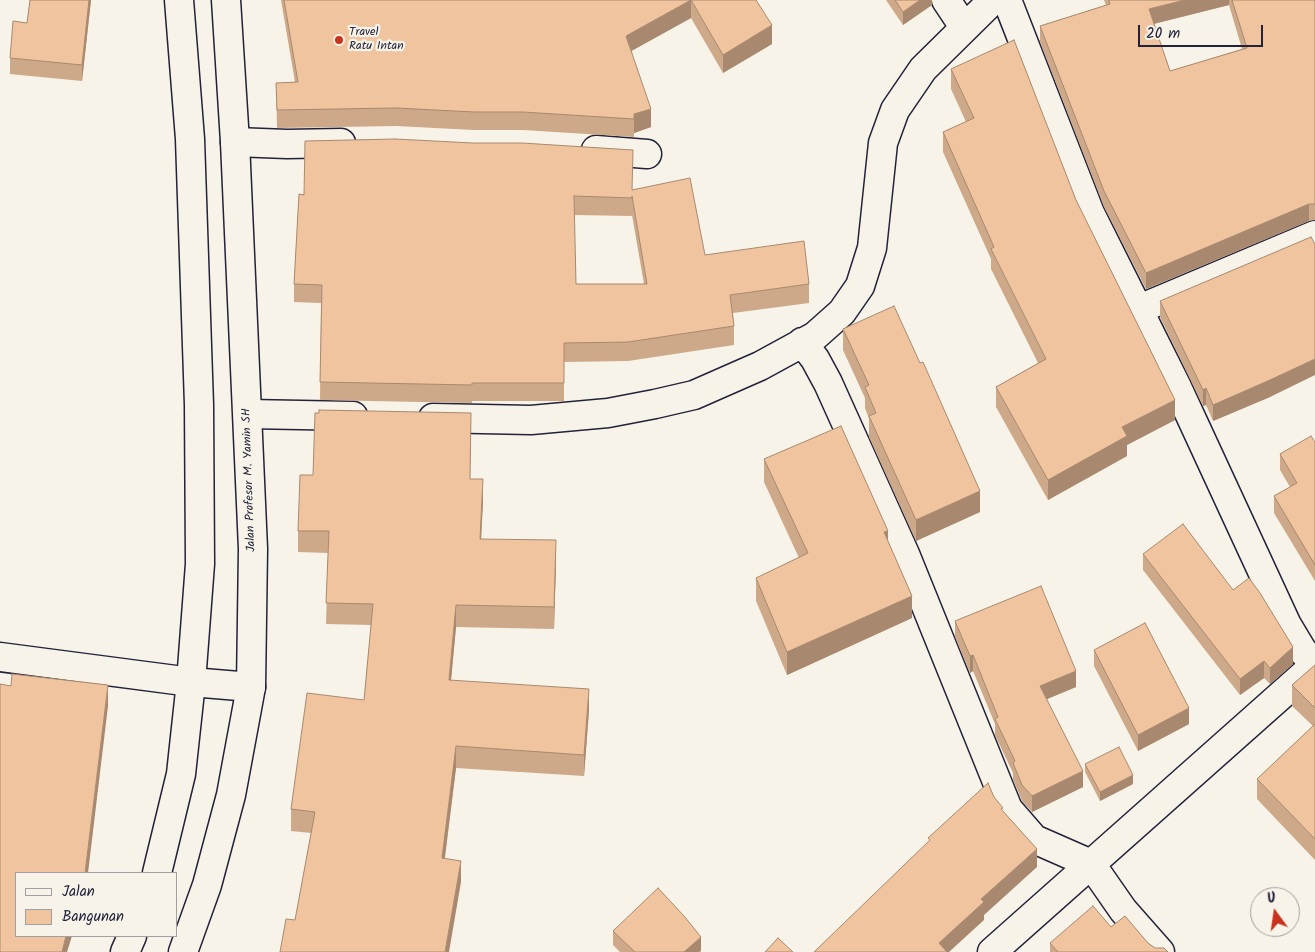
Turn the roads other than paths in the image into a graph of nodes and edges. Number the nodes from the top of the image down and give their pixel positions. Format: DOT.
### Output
graph roads {
  1 [pos="179,0"];
  2 [pos="226,0"];
  3 [pos="946,0"];
  4 [pos="986,9"];
  5 [pos="235,142"];
  6 [pos="365,142"];
  7 [pos="574,149"];
  8 [pos="647,154"];
  9 [pos="1315,235"];
  10 [pos="1138,310"];
  11 [pos="802,342"];
  12 [pos="248,414"];
  13 [pos="373,416"];
  14 [pos="412,418"];
  15 [pos="0,657"];
  16 [pos="191,682"];
  17 [pos="250,687"];
  18 [pos="1091,864"];
  19 [pos="157,872"];
  20 [pos="132,937"];
  21 [pos="125,952"];
  22 [pos="183,952"];
  23 [pos="992,952"];
  24 [pos="1160,952"];
  1 -- 16 [label="main road"];
  2 -- 5 [label="main road, Jalan Profesor M. Yamin SH"];
  3 -- 4 [label="main road"];
  4 -- 10 [label="main road"];
  4 -- 11 [label="main road"];
  5 -- 6 [label="main road"];
  5 -- 12 [label="main road, Jalan Profesor M. Yamin SH"];
  7 -- 8 [label="main road"];
  9 -- 10 [label="main road"];
  10 -- 18 [label="main road"];
  11 -- 14 [label="main road"];
  11 -- 18 [label="main road"];
  12 -- 13 [label="main road"];
  12 -- 17 [label="main road, Jalan Profesor M. Yamin SH"];
  15 -- 16 [label="main road"];
  16 -- 17 [label="main road"];
  16 -- 19 [label="main road"];
  17 -- 22 [label="main road, Jalan Profesor M. Yamin SH"];
  18 -- 23 [label="main road"];
  18 -- 24 [label="main road"];
  20 -- 21 [label="main road"];
}
